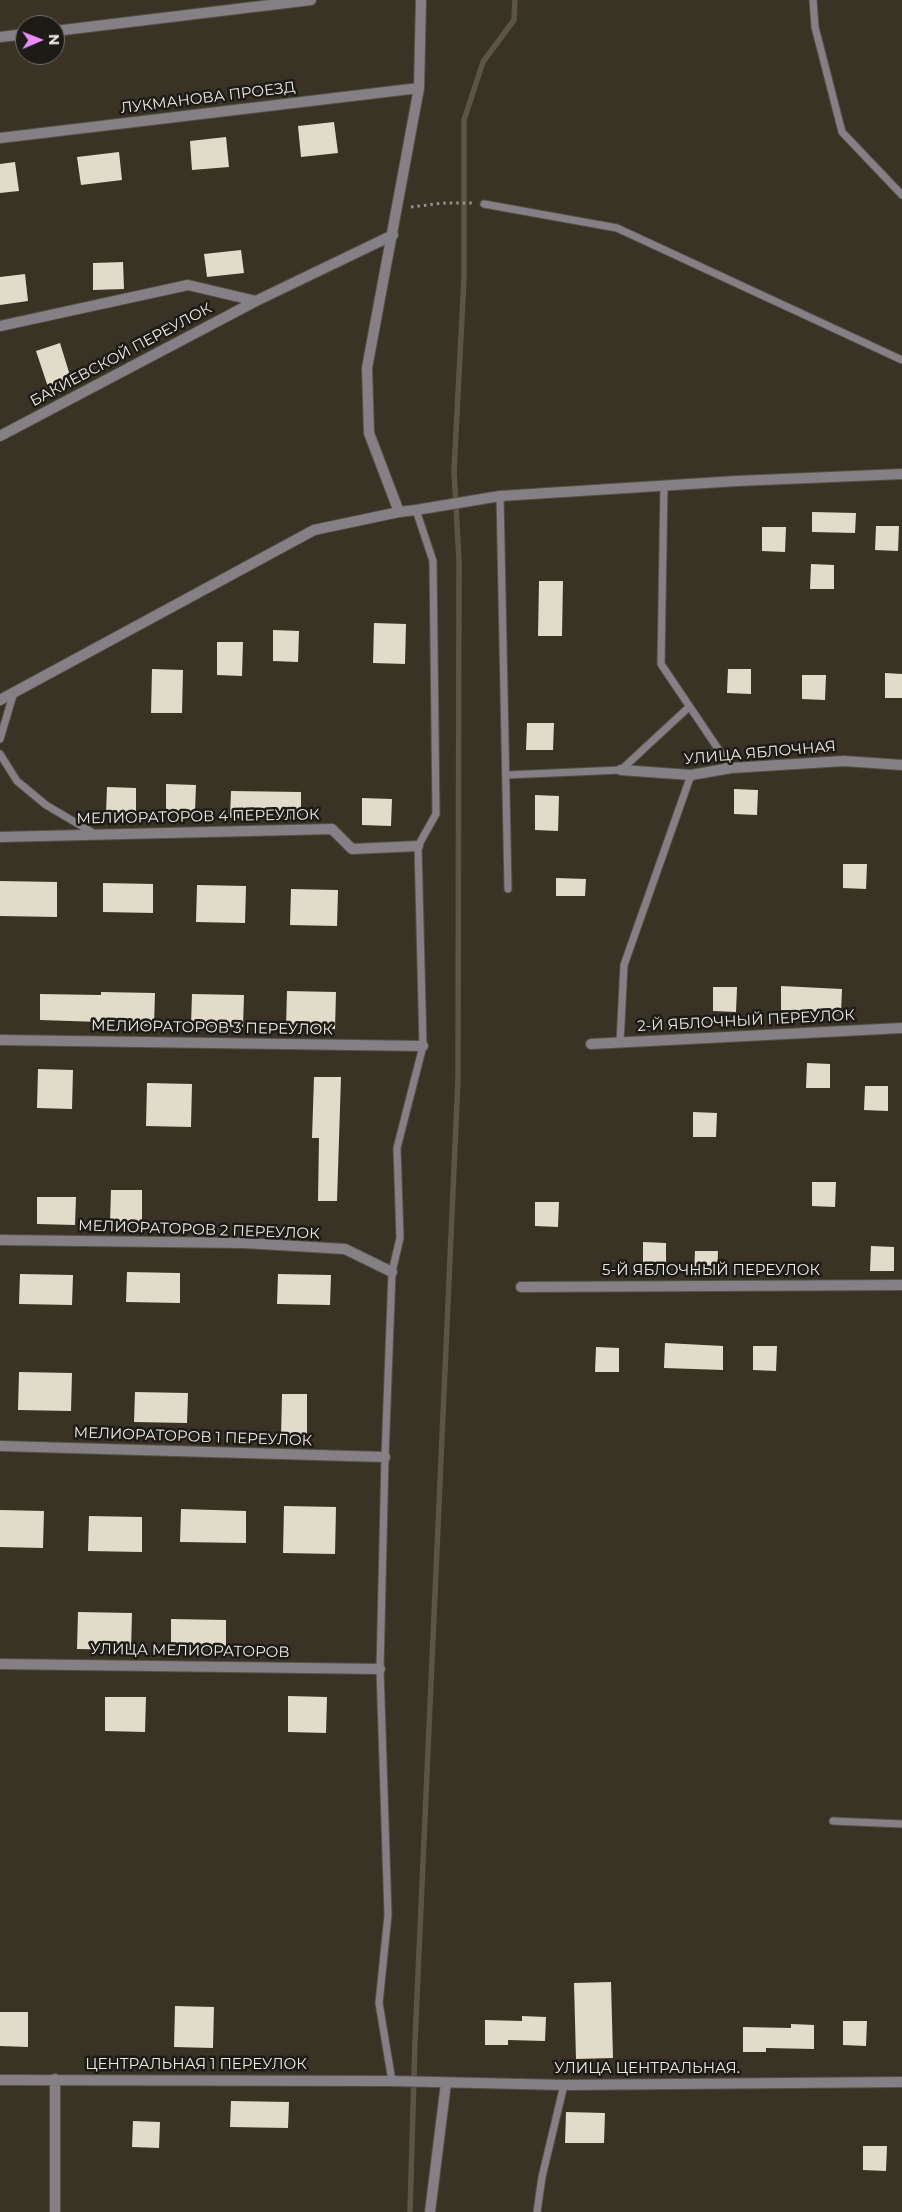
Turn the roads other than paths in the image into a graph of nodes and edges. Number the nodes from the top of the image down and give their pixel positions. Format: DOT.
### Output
graph roads {
  1 [pos="311,0"];
  2 [pos="422,0"];
  3 [pos="813,0"];
  4 [pos="65,30"];
  5 [pos="15,36"];
  6 [pos="0,38"];
  7 [pos="419,88"];
  8 [pos="0,138"];
  9 [pos="902,194"];
  10 [pos="484,204"];
  11 [pos="393,235"];
  12 [pos="256,301"];
  13 [pos="0,326"];
  14 [pos="902,360"];
  15 [pos="0,436"];
  16 [pos="902,474"];
  17 [pos="664,485"];
  18 [pos="500,496"];
  19 [pos="416,510"];
  20 [pos="399,512"];
  21 [pos="14,692"];
  22 [pos="0,700"];
  23 [pos="689,706"];
  24 [pos="0,739"];
  25 [pos="0,754"];
  26 [pos="902,765"];
  27 [pos="731,768"];
  28 [pos="621,770"];
  29 [pos="506,775"];
  30 [pos="692,776"];
  31 [pos="95,835"];
  32 [pos="0,837"];
  33 [pos="418,846"];
  34 [pos="508,889"];
  35 [pos="902,1028"];
  36 [pos="0,1040"];
  37 [pos="620,1042"];
  38 [pos="591,1044"];
  39 [pos="423,1046"];
  40 [pos="0,1240"];
  41 [pos="392,1272"];
  42 [pos="902,1285"];
  43 [pos="521,1287"];
  44 [pos="0,1446"];
  45 [pos="385,1457"];
  46 [pos="0,1664"];
  47 [pos="380,1668"];
  48 [pos="833,1821"];
  49 [pos="902,1824"];
  50 [pos="0,2080"];
  51 [pos="55,2080"];
  52 [pos="392,2081"];
  53 [pos="902,2082"];
  54 [pos="446,2083"];
  55 [pos="564,2085"];
  56 [pos="55,2212"];
  57 [pos="430,2212"];
  58 [pos="537,2212"];
  1 -- 4 [label="street"];
  2 -- 7 [label="street"];
  3 -- 9 [label="lane"];
  5 -- 6 [label="street"];
  7 -- 8 [label="street, ЛУКМАНОВА ПРОЕЗД"];
  7 -- 11 [label="street"];
  10 -- 14 [label="lane"];
  11 -- 12 [label="street, БАКИЕВСКОЙ ПЕРЕУЛОК"];
  11 -- 20 [label="street"];
  12 -- 13 [label="street"];
  12 -- 15 [label="street, БАКИЕВСКОЙ ПЕРЕУЛОК"];
  16 -- 17 [label="street"];
  17 -- 18 [label="street"];
  17 -- 23 [label="lane"];
  18 -- 19 [label="street"];
  18 -- 29 [label="lane"];
  19 -- 20 [label="street"];
  19 -- 33 [label="lane"];
  20 -- 21 [label="street"];
  21 -- 22 [label="street"];
  21 -- 24 [label="lane"];
  23 -- 27 [label="lane"];
  23 -- 28 [label="lane"];
  25 -- 31 [label="lane"];
  26 -- 27 [label="street, УЛИЦА ЯБЛОЧНАЯ"];
  27 -- 30 [label="street, УЛИЦА ЯБЛОЧНАЯ"];
  28 -- 29 [label="lane"];
  28 -- 30 [label="street, УЛИЦА ЯБЛОЧНАЯ"];
  29 -- 34 [label="lane"];
  30 -- 37 [label="lane"];
  31 -- 32 [label="street, МЕЛИОРАТОРОВ 4 ПЕРЕУЛОК"];
  31 -- 33 [label="street, МЕЛИОРАТОРОВ 4 ПЕРЕУЛОК"];
  33 -- 39 [label="lane"];
  35 -- 37 [label="street, 2-Й ЯБЛОЧНЫЙ ПЕРЕУЛОК"];
  36 -- 39 [label="street, МЕЛИОРАТОРОВ 3 ПЕРЕУЛОК"];
  37 -- 38 [label="street, 2-Й ЯБЛОЧНЫЙ ПЕРЕУЛОК"];
  39 -- 41 [label="lane"];
  40 -- 41 [label="street, МЕЛИОРАТОРОВ 2 ПЕРЕУЛОК"];
  41 -- 45 [label="lane"];
  42 -- 43 [label="street, 5-Й ЯБЛОЧНЫЙ ПЕРЕУЛОК"];
  44 -- 45 [label="street, МЕЛИОРАТОРОВ 1 ПЕРЕУЛОК"];
  45 -- 47 [label="lane"];
  46 -- 47 [label="street, УЛИЦА МЕЛИОРАТОРОВ"];
  47 -- 52 [label="lane"];
  48 -- 49 [label="lane"];
  50 -- 51 [label="street, ЦЕНТРАЛЬНАЯ 1 ПЕРЕУЛОК"];
  51 -- 52 [label="street, ЦЕНТРАЛЬНАЯ 1 ПЕРЕУЛОК"];
  51 -- 56 [label="street"];
  52 -- 54 [label="street, УЛИЦА ЦЕНТРАЛЬНАЯ."];
  53 -- 55 [label="street, УЛИЦА ЦЕНТРАЛЬНАЯ."];
  54 -- 55 [label="street, УЛИЦА ЦЕНТРАЛЬНАЯ."];
  54 -- 57 [label="street"];
  55 -- 58 [label="lane"];
}
